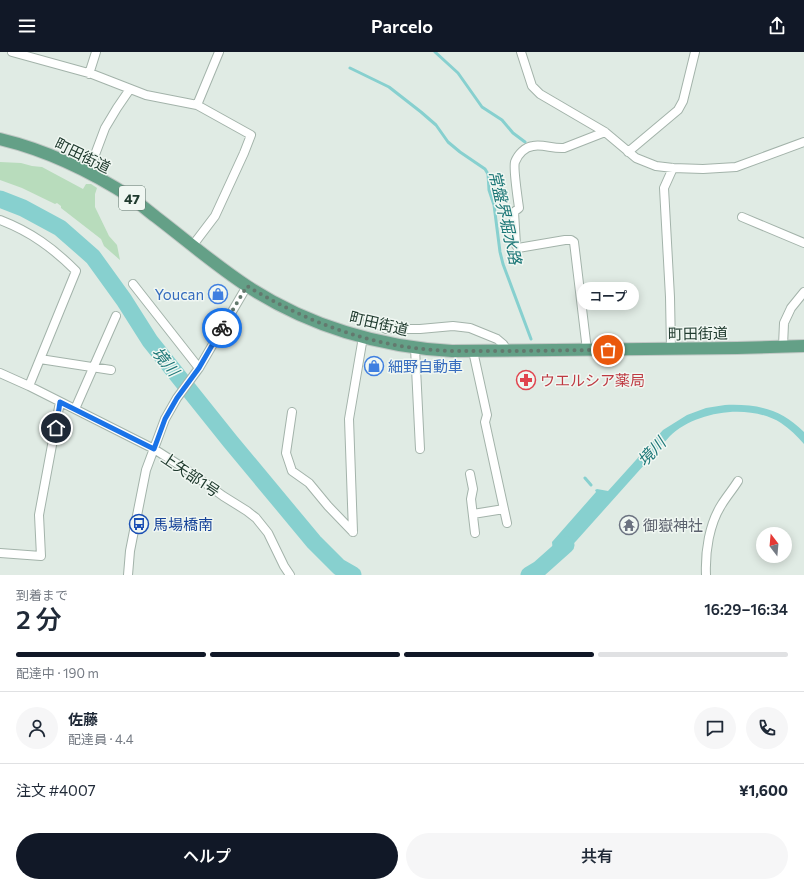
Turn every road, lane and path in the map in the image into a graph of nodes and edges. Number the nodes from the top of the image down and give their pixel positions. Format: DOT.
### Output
graph roads {
  1 [pos="12,52"];
  2 [pos="96,52"];
  3 [pos="219,52"];
  4 [pos="521,52"];
  5 [pos="695,52"];
  6 [pos="89,74"];
  7 [pos="130,89"];
  8 [pos="197,105"];
  9 [pos="605,132"];
  10 [pos="0,139"];
  11 [pos="804,142"];
  12 [pos="628,152"];
  13 [pos="93,160"];
  14 [pos="674,168"];
  15 [pos="742,217"];
  16 [pos="0,220"];
  17 [pos="804,243"];
  18 [pos="193,245"];
  19 [pos="133,284"];
  20 [pos="247,286"];
  21 [pos="804,292"];
  22 [pos="116,316"];
  23 [pos="368,320"];
  24 [pos="363,337"];
  25 [pos="783,346"];
  26 [pos="414,348"];
  27 [pos="670,349"];
  28 [pos="803,349"];
  29 [pos="587,350"];
  30 [pos="473,351"];
  31 [pos="508,351"];
  32 [pos="40,359"];
  33 [pos="94,367"];
  34 [pos="112,370"];
  35 [pos="197,370"];
  36 [pos="0,373"];
  37 [pos="30,386"];
  38 [pos="60,402"];
  39 [pos="75,409"];
  40 [pos="292,412"];
  41 [pos="154,449"];
  42 [pos="420,449"];
  43 [pos="470,474"];
  44 [pos="738,481"];
  45 [pos="504,509"];
  46 [pos="473,514"];
  47 [pos="507,523"];
  48 [pos="475,533"];
  49 [pos="0,553"];
  50 [pos="128,575"];
  51 [pos="290,575"];
  52 [pos="706,575"];
  1 -- 6 [label="street"];
  2 -- 6 [label="street"];
  3 -- 8 [label="street"];
  4 -- 9 [label="street"];
  5 -- 12 [label="street"];
  6 -- 7 [label="street"];
  7 -- 8 [label="street"];
  7 -- 13 [label="street"];
  8 -- 18 [label="street"];
  9 -- 12 [label="street"];
  9 -- 29 [label="street"];
  10 -- 18 [label="main road, 町田街道 / 47"];
  11 -- 14 [label="street"];
  12 -- 14 [label="street"];
  14 -- 27 [label="street"];
  15 -- 17 [label="street"];
  16 -- 32 [label="street"];
  18 -- 20 [label="main road, 町田街道 / 47"];
  19 -- 35 [label="street"];
  20 -- 24 [label="main road, 町田街道 / 47"];
  20 -- 35 [label="street"];
  21 -- 25 [label="street"];
  22 -- 33 [label="street"];
  23 -- 31 [label="street"];
  24 -- 26 [label="main road, 町田街道 / 47"];
  24 -- 40 [label="street"];
  25 -- 27 [label="main road, 町田街道 / 47"];
  25 -- 28 [label="main road, 町田街道 / 47"];
  26 -- 30 [label="main road, 町田街道 / 47"];
  26 -- 42 [label="street"];
  27 -- 29 [label="main road, 町田街道 / 47"];
  29 -- 31 [label="main road, 町田街道 / 47"];
  30 -- 31 [label="main road, 町田街道 / 47"];
  30 -- 45 [label="street"];
  32 -- 33 [label="street"];
  32 -- 37 [label="street"];
  33 -- 34 [label="street"];
  33 -- 39 [label="street"];
  35 -- 41 [label="street"];
  36 -- 37 [label="street, 上矢部1号"];
  37 -- 38 [label="street, 上矢部1号"];
  38 -- 39 [label="street, 上矢部1号"];
  38 -- 49 [label="street"];
  39 -- 41 [label="street, 上矢部1号"];
  41 -- 50 [label="street"];
  41 -- 51 [label="street, 上矢部1号"];
  43 -- 46 [label="street"];
  44 -- 52 [label="street"];
  45 -- 46 [label="street"];
  45 -- 47 [label="street"];
  46 -- 48 [label="street"];
}
